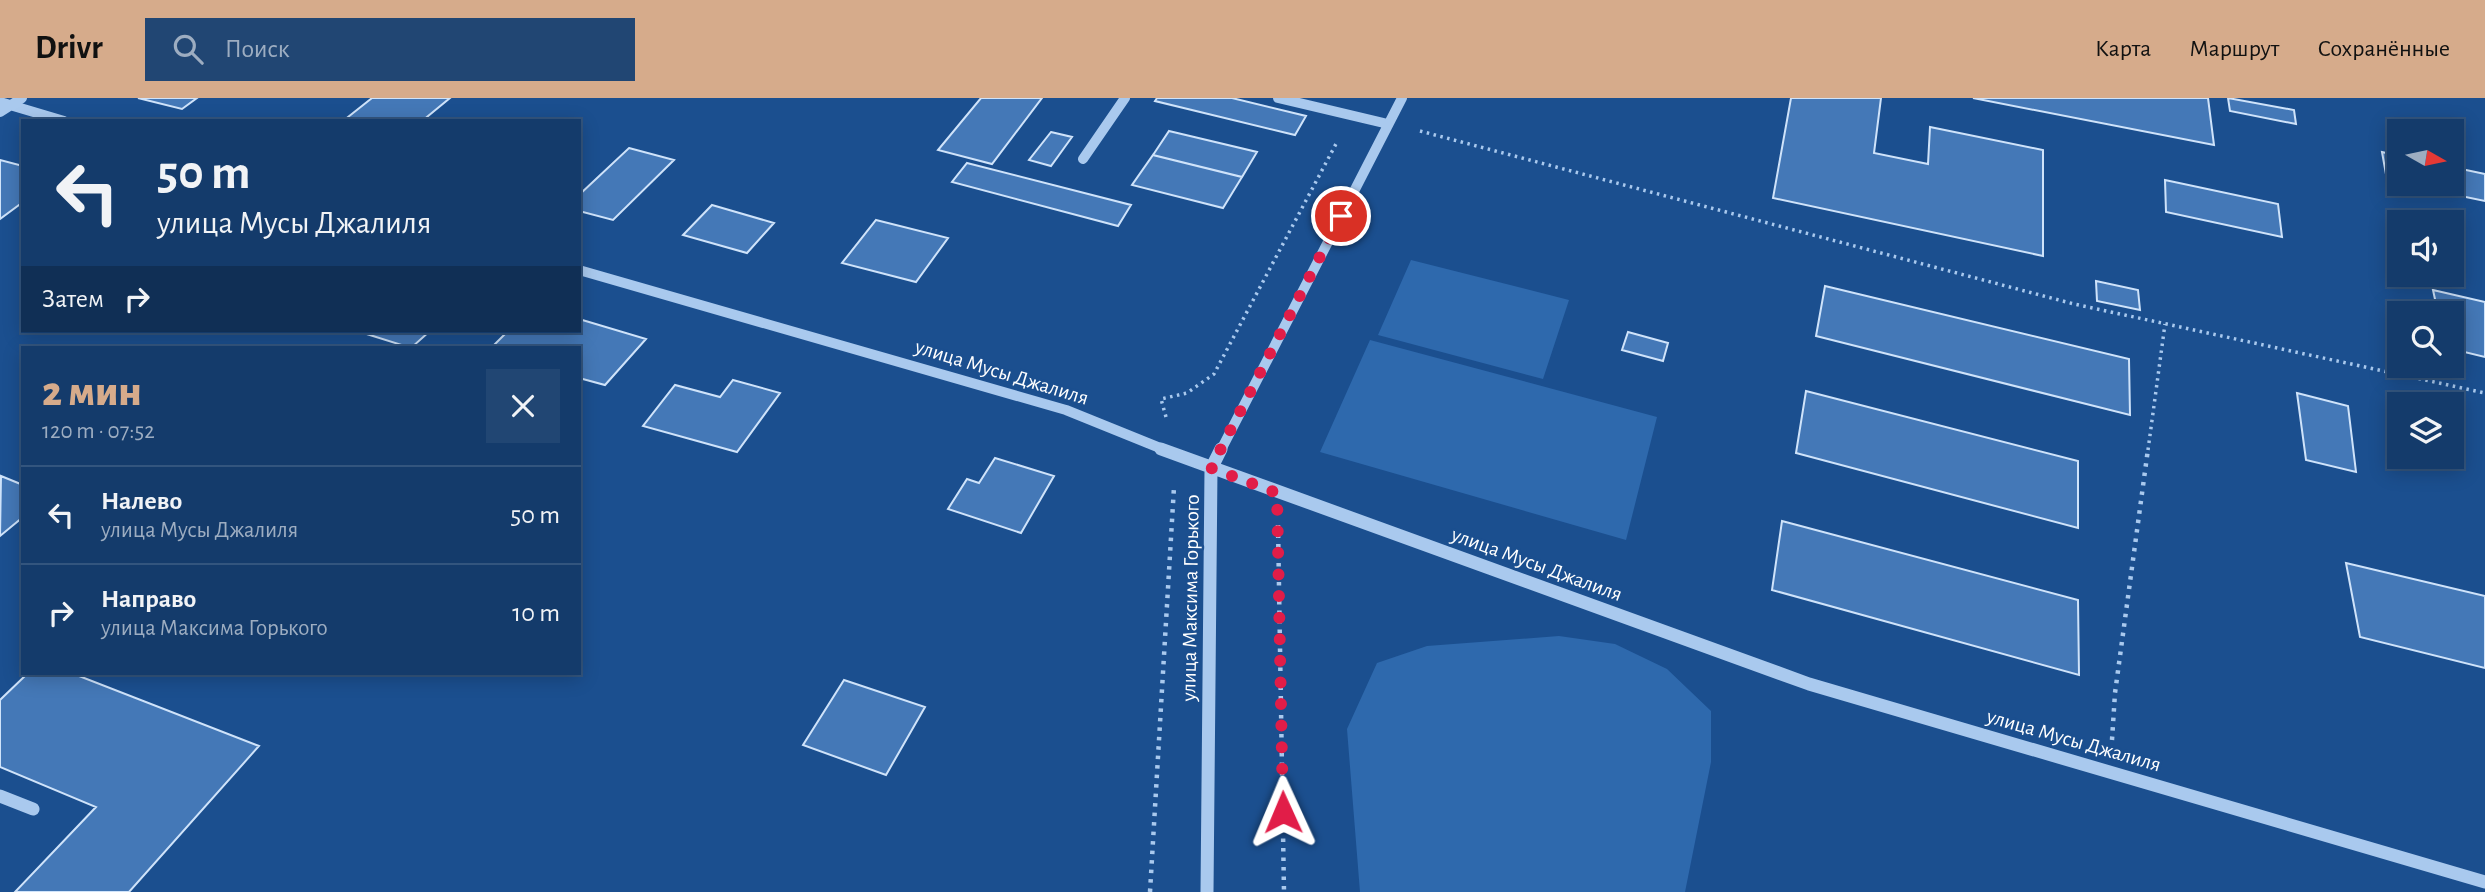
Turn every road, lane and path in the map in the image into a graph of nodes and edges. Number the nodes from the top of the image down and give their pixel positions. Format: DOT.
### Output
graph roads {
  1 [pos="22,98"];
  2 [pos="1125,98"];
  3 [pos="1278,98"];
  4 [pos="1402,98"];
  5 [pos="0,102"];
  6 [pos="11,105"];
  7 [pos="0,112"];
  8 [pos="1352,114"];
  9 [pos="57,119"];
  10 [pos="1388,124"];
  11 [pos="1083,159"];
  12 [pos="581,271"];
  13 [pos="2165,324"];
  14 [pos="2485,393"];
  15 [pos="1176,455"];
  16 [pos="1211,468"];
  17 [pos="1277,493"];
  18 [pos="2110,772"];
  19 [pos="0,796"];
  20 [pos="33,809"];
  21 [pos="2485,882"];
  22 [pos="1150,892"];
  23 [pos="1207,892"];
  24 [pos="1284,892"];
  1 -- 6 [label="street"];
  2 -- 11 [label="street"];
  3 -- 8 [label="street"];
  4 -- 10 [label="street, улица Максима Горького"];
  5 -- 6 [label="street"];
  6 -- 7 [label="street"];
  6 -- 9 [label="street"];
  8 -- 10 [label="street"];
  8 -- 15 [label="path"];
  10 -- 13 [label="path"];
  10 -- 16 [label="street, улица Максима Горького"];
  12 -- 15 [label="street, улица Мусы Джалиля"];
  13 -- 14 [label="path"];
  13 -- 18 [label="path"];
  15 -- 16 [label="street, улица Мусы Джалиля"];
  15 -- 22 [label="path"];
  16 -- 17 [label="street, улица Мусы Джалиля"];
  16 -- 23 [label="street, улица Максима Горького"];
  17 -- 18 [label="street, улица Мусы Джалиля"];
  17 -- 24 [label="path"];
  18 -- 21 [label="street, улица Мусы Джалиля"];
  19 -- 20 [label="street"];
}
